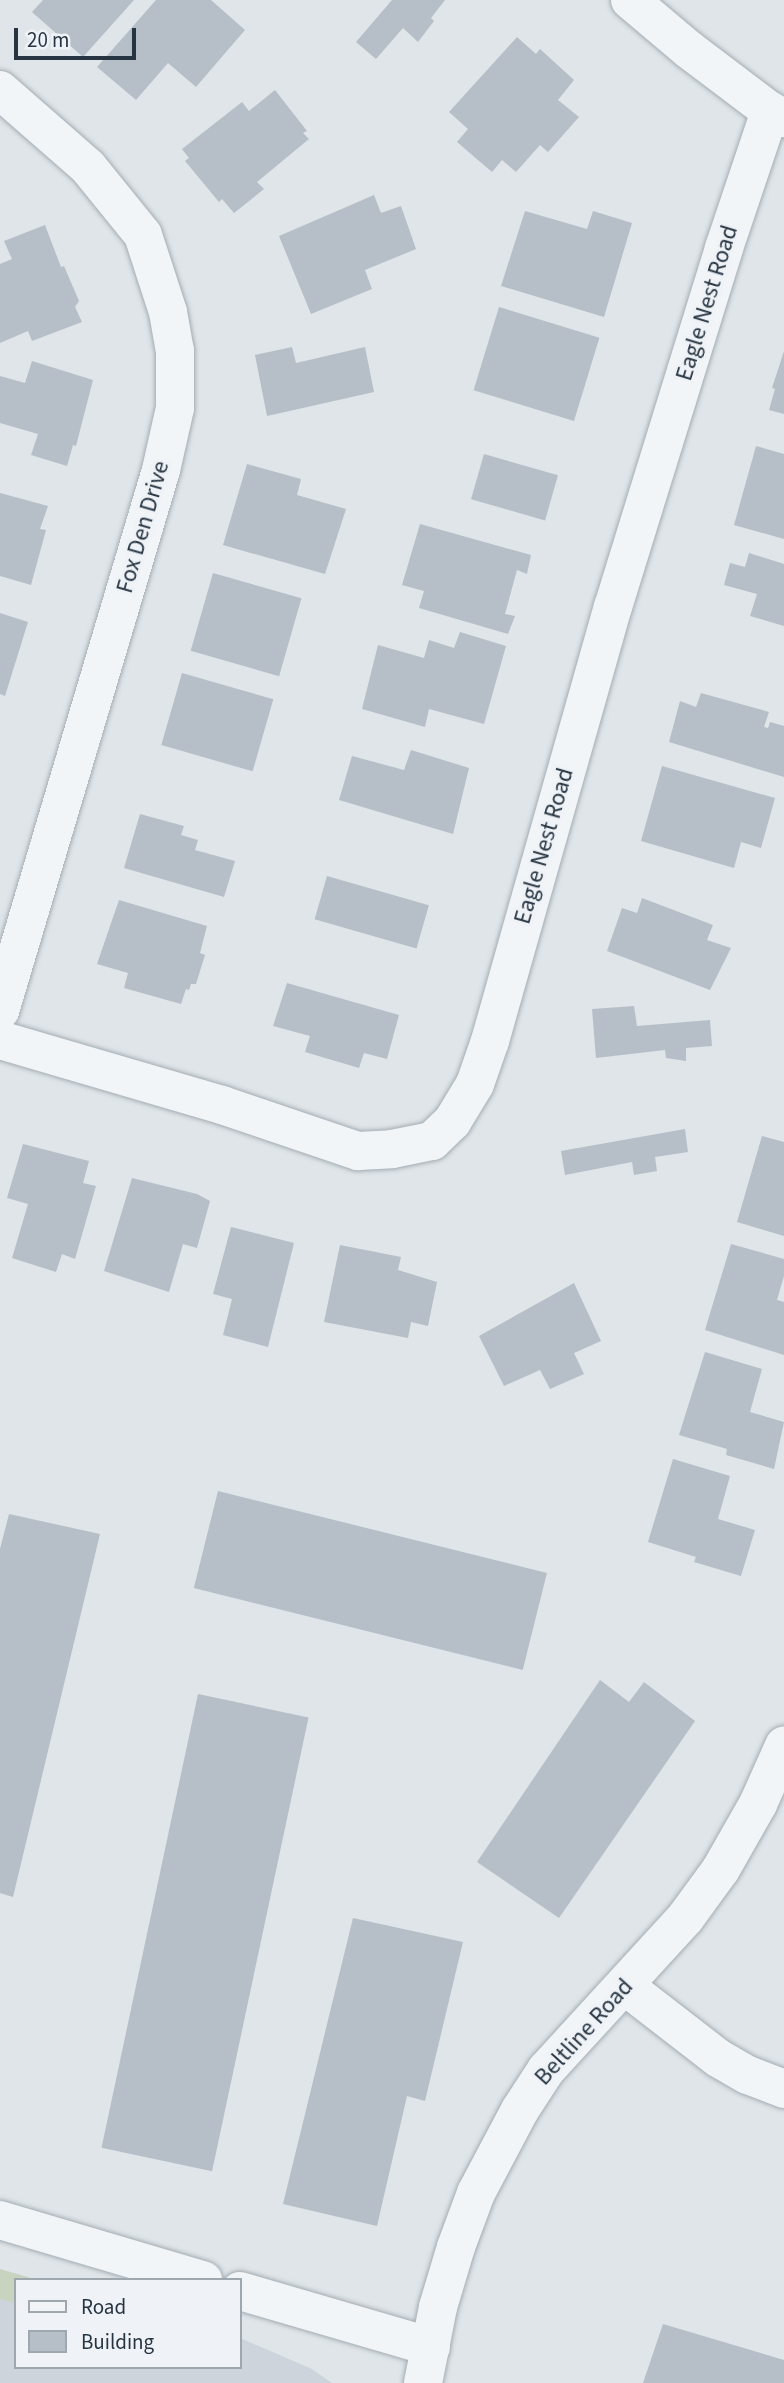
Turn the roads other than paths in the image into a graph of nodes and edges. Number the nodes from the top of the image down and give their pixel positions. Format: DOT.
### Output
graph roads {
  1 [pos="630,0"];
  2 [pos="0,90"];
  3 [pos="777,115"];
  4 [pos="0,1011"];
  5 [pos="0,1040"];
  6 [pos="784,1746"];
  7 [pos="625,1986"];
  8 [pos="784,2089"];
  9 [pos="0,2220"];
  10 [pos="196,2278"];
  11 [pos="242,2292"];
  12 [pos="432,2347"];
  13 [pos="423,2383"];
  1 -- 3 [label="street"];
  2 -- 4 [label="street, Fox Den Drive"];
  3 -- 5 [label="street, Eagle Nest Road"];
  6 -- 7 [label="street, Beltline Road"];
  7 -- 8 [label="street"];
  7 -- 12 [label="street, Beltline Road"];
  9 -- 10 [label="street"];
  11 -- 12 [label="street"];
  12 -- 13 [label="street, Beltline Road"];
}
